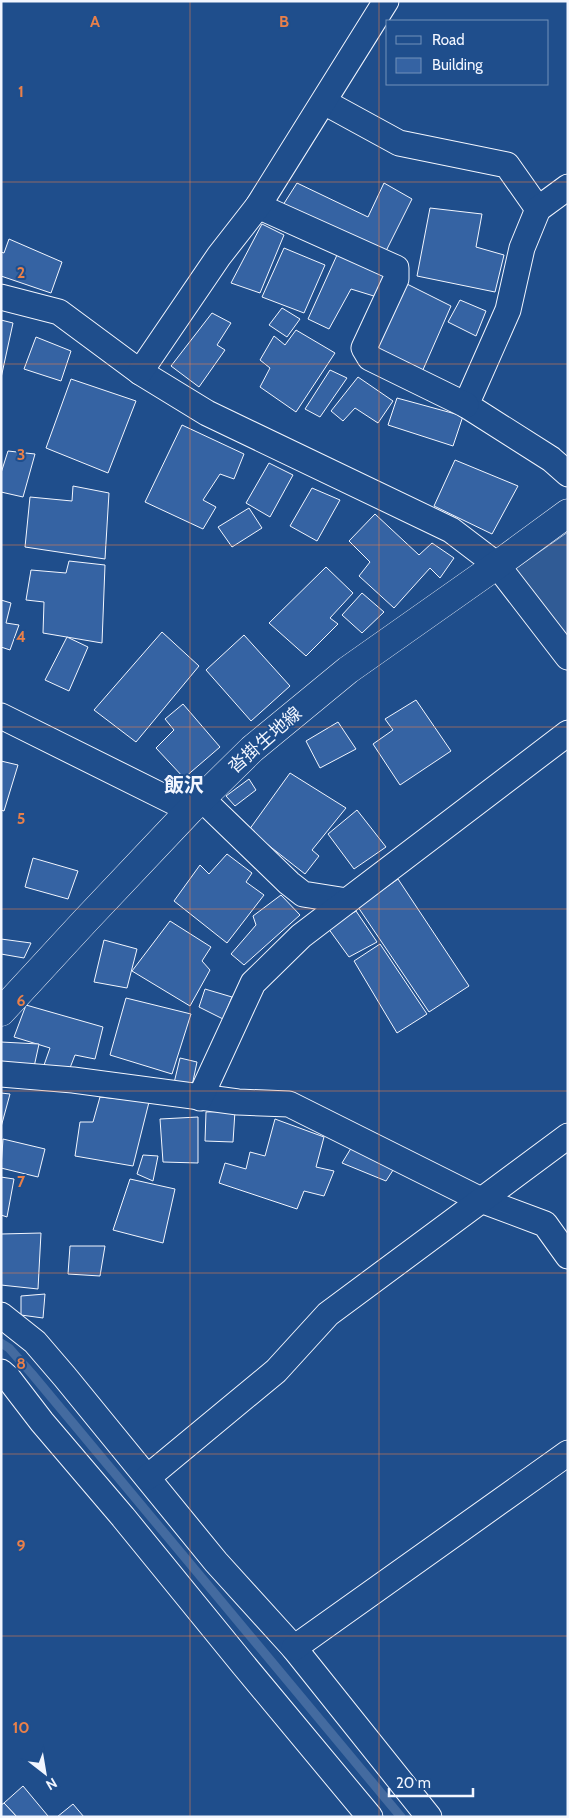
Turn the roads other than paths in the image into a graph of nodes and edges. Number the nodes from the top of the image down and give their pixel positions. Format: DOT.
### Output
graph roads {
  1 [pos="386,1"];
  2 [pos="324,102"];
  3 [pos="568,187"];
  4 [pos="258,206"];
  5 [pos="538,209"];
  6 [pos="1,297"];
  7 [pos="140,372"];
  8 [pos="466,405"];
  9 [pos="568,474"];
  10 [pos="568,513"];
  11 [pos="497,565"];
  12 [pos="568,657"];
  13 [pos="1,716"];
  14 [pos="568,733"];
  15 [pos="196,804"];
  16 [pos="347,901"];
  17 [pos="1,1012"];
  18 [pos="1,1074"];
  19 [pos="200,1098"];
  20 [pos="568,1136"];
  21 [pos="481,1200"];
  22 [pos="568,1256"];
  23 [pos="1,1315"];
  24 [pos="1,1372"];
  25 [pos="568,1453"];
  26 [pos="148,1477"];
  27 [pos="294,1648"];
  28 [pos="370,1817"];
  29 [pos="429,1817"];
  1 -- 2 [label="street"];
  2 -- 4 [label="street"];
  2 -- 5 [label="street"];
  3 -- 5 [label="street"];
  4 -- 7 [label="street"];
  4 -- 8 [label="street"];
  5 -- 8 [label="street"];
  6 -- 7 [label="street"];
  7 -- 11 [label="street"];
  8 -- 9 [label="street"];
  10 -- 11 [label="main road, 沓掛生地線"];
  11 -- 12 [label="street"];
  11 -- 15 [label="main road, 沓掛生地線"];
  13 -- 15 [label="street"];
  14 -- 16 [label="street"];
  15 -- 16 [label="street"];
  15 -- 17 [label="main road, 沓掛生地線"];
  16 -- 19 [label="street"];
  18 -- 19 [label="street"];
  19 -- 21 [label="street"];
  20 -- 21 [label="street"];
  21 -- 22 [label="street"];
  21 -- 26 [label="street"];
  23 -- 26 [label="street"];
  24 -- 28 [label="street"];
  25 -- 27 [label="street"];
  26 -- 27 [label="street"];
  27 -- 29 [label="street"];
}
